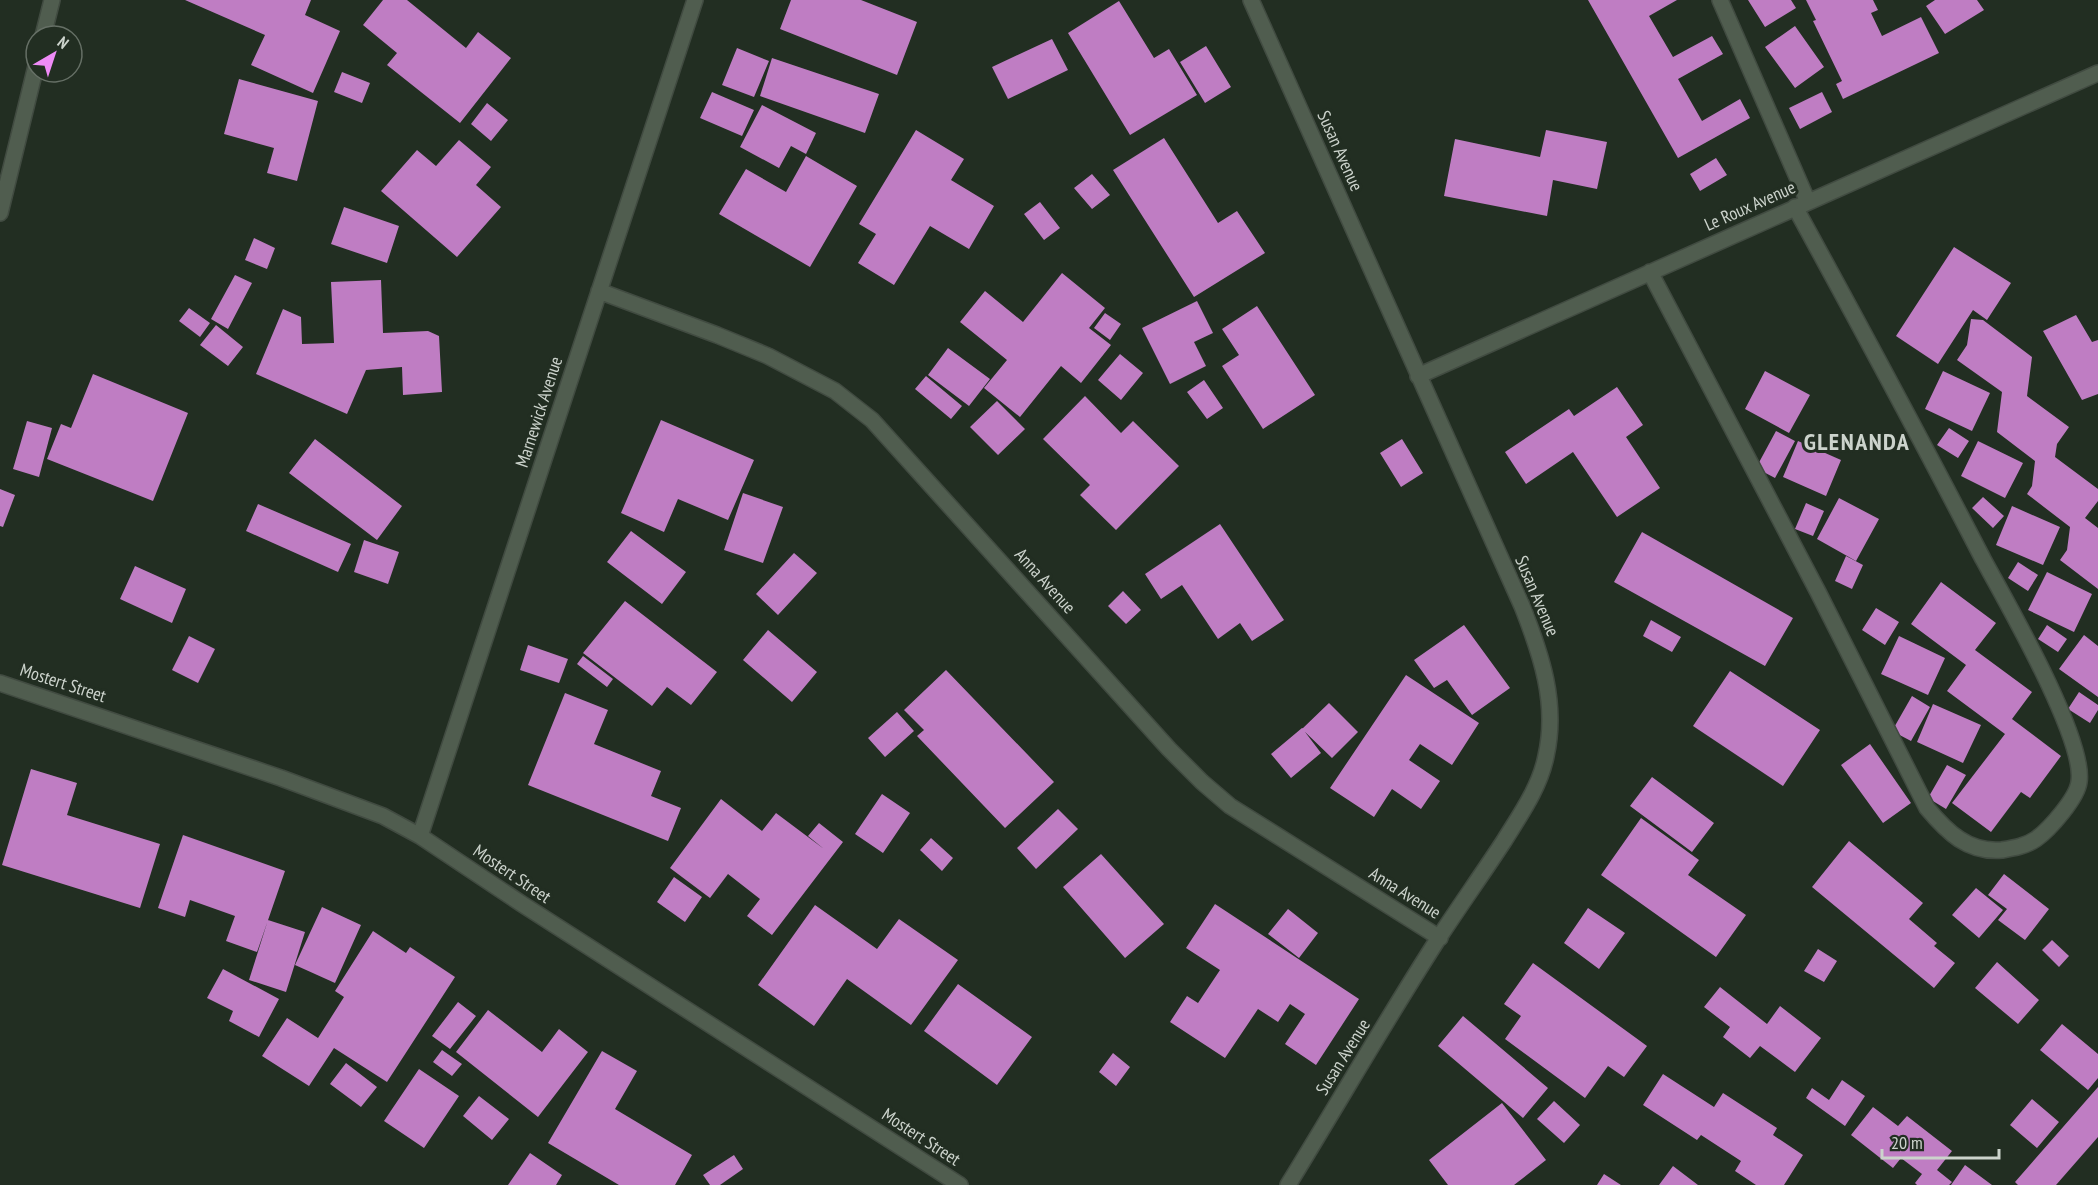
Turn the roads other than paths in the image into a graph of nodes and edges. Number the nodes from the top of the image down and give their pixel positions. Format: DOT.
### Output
graph roads {
  1 [pos="52,0"];
  2 [pos="695,0"];
  3 [pos="1251,0"];
  4 [pos="1720,0"];
  5 [pos="46,24"];
  6 [pos="2098,73"];
  7 [pos="32,84"];
  8 [pos="1801,204"];
  9 [pos="0,213"];
  10 [pos="1650,272"];
  11 [pos="599,291"];
  12 [pos="1418,376"];
  13 [pos="0,683"];
  14 [pos="420,836"];
  15 [pos="1440,938"];
  16 [pos="960,1185"];
  17 [pos="1288,1185"];
  1 -- 5 [label="street"];
  2 -- 11 [label="street, Marnewick Avenue"];
  3 -- 12 [label="street, Susan Avenue"];
  4 -- 8 [label="street"];
  6 -- 8 [label="street, Le Roux Avenue"];
  7 -- 9 [label="street"];
  8 -- 10 [label="street, Le Roux Avenue"];
  8 -- 10 [label="street"];
  10 -- 12 [label="street, Le Roux Avenue"];
  11 -- 14 [label="street, Marnewick Avenue"];
  11 -- 15 [label="street, Anna Avenue"];
  12 -- 15 [label="street, Susan Avenue"];
  13 -- 14 [label="street, Mostert Street"];
  14 -- 16 [label="street, Mostert Street"];
  15 -- 17 [label="street, Susan Avenue"];
}
